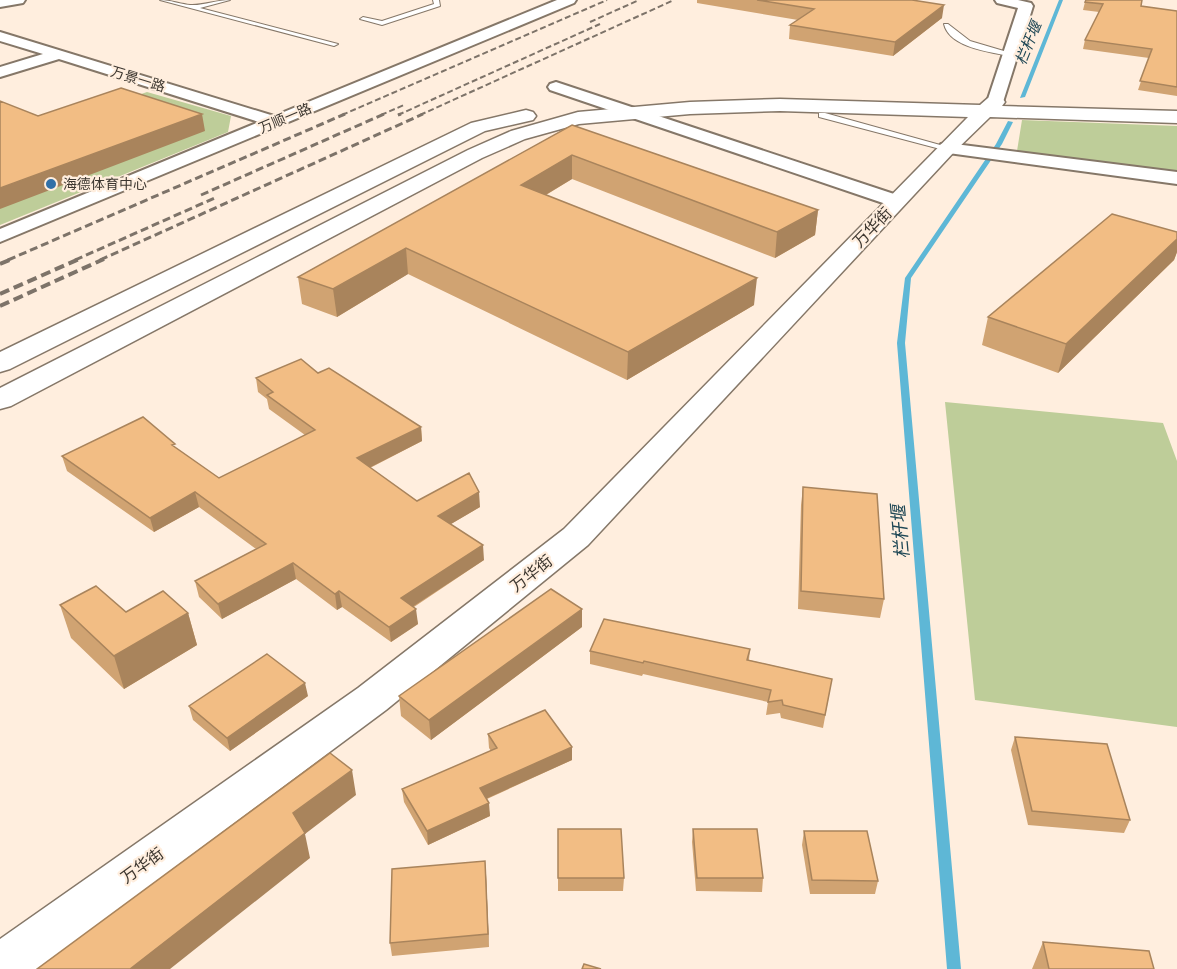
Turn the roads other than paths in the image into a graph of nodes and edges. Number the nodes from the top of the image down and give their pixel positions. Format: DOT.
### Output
graph roads {
  1 [pos="18,0"];
  2 [pos="163,0"];
  3 [pos="227,0"];
  4 [pos="436,0"];
  5 [pos="569,0"];
  6 [pos="1002,0"];
  7 [pos="0,3"];
  8 [pos="192,8"];
  9 [pos="363,19"];
  10 [pos="945,26"];
  11 [pos="0,36"];
  12 [pos="334,44"];
  13 [pos="60,54"];
  14 [pos="1010,54"];
  15 [pos="0,72"];
  16 [pos="556,87"];
  17 [pos="608,104"];
  18 [pos="991,106"];
  19 [pos="1177,109"];
  20 [pos="635,113"];
  21 [pos="822,115"];
  22 [pos="1177,117"];
  23 [pos="275,122"];
  24 [pos="947,148"];
  25 [pos="1177,178"];
  26 [pos="897,201"];
  27 [pos="0,236"];
  28 [pos="0,363"];
  29 [pos="0,400"];
  30 [pos="0,968"];
  1 -- 7 [label="street"];
  2 -- 8 [label="lane"];
  3 -- 8 [label="lane"];
  4 -- 9 [label="lane"];
  5 -- 23 [label="street, 万顺一路"];
  6 -- 14 [label="street"];
  8 -- 12 [label="lane"];
  10 -- 14 [label="lane"];
  11 -- 13 [label="street, 万景一路"];
  13 -- 15 [label="street"];
  13 -- 23 [label="street, 万景一路"];
  14 -- 18 [label="street"];
  16 -- 17 [label="street"];
  17 -- 18 [label="street"];
  17 -- 20 [label="street"];
  17 -- 28 [label="street"];
  18 -- 19 [label="street"];
  18 -- 20 [label="street"];
  18 -- 22 [label="street"];
  18 -- 24 [label="street, 万华街"];
  20 -- 26 [label="street"];
  20 -- 29 [label="street"];
  21 -- 24 [label="lane"];
  23 -- 27 [label="street, 万顺一路"];
  24 -- 25 [label="street"];
  24 -- 26 [label="street, 万华街"];
  26 -- 30 [label="street, 万华街"];
}
